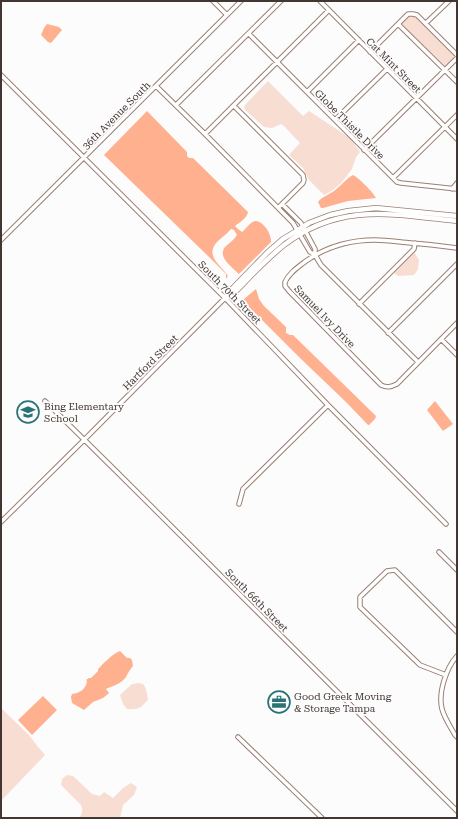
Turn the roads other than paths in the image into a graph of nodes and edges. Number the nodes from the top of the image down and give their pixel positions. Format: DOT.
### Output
graph roads {
  1 [pos="214,1"];
  2 [pos="241,1"];
  3 [pos="281,1"];
  4 [pos="320,1"];
  5 [pos="449,1"];
  6 [pos="330,10"];
  7 [pos="227,15"];
  8 [pos="398,24"];
  9 [pos="426,24"];
  10 [pos="249,34"];
  11 [pos="358,40"];
  12 [pos="370,52"];
  13 [pos="457,56"];
  14 [pos="453,61"];
  15 [pos="278,62"];
  16 [pos="457,65"];
  17 [pos="387,69"];
  18 [pos="445,70"];
  19 [pos="1,75"];
  20 [pos="457,82"];
  21 [pos="156,86"];
  22 [pos="307,92"];
  23 [pos="416,98"];
  24 [pos="176,105"];
  25 [pos="234,106"];
  26 [pos="457,115"];
  27 [pos="335,120"];
  28 [pos="445,127"];
  29 [pos="205,134"];
  30 [pos="457,140"];
  31 [pos="364,150"];
  32 [pos="84,158"];
  33 [pos="393,178"];
  34 [pos="457,183"];
  35 [pos="452,189"];
  36 [pos="457,189"];
  37 [pos="282,204"];
  38 [pos="278,208"];
  39 [pos="457,216"];
  40 [pos="457,221"];
  41 [pos="304,229"];
  42 [pos="299,232"];
  43 [pos="1,240"];
  44 [pos="415,243"];
  45 [pos="457,248"];
  46 [pos="315,255"];
  47 [pos="457,264"];
  48 [pos="225,298"];
  49 [pos="359,304"];
  50 [pos="457,322"];
  51 [pos="388,333"];
  52 [pos="441,339"];
  53 [pos="457,355"];
  54 [pos="418,362"];
  55 [pos="45,402"];
  56 [pos="328,405"];
  57 [pos="84,440"];
  58 [pos="239,504"];
  59 [pos="1,522"];
  60 [pos="446,524"];
  61 [pos="439,552"];
  62 [pos="457,570"];
  63 [pos="457,632"];
  64 [pos="457,656"];
  65 [pos="446,675"];
  66 [pos="238,737"];
  67 [pos="457,737"];
  68 [pos="457,811"];
  69 [pos="322,818"];
  1 -- 7 [label="street"];
  2 -- 7 [label="street, 36th Avenue South"];
  3 -- 10 [label="street"];
  4 -- 6 [label="street, Cat Mint Street"];
  5 -- 9 [label="street"];
  6 -- 11 [label="street, Cat Mint Street"];
  6 -- 15 [label="street"];
  7 -- 21 [label="street, 36th Avenue South"];
  8 -- 9 [label="street"];
  8 -- 12 [label="street"];
  8 -- 18 [label="street"];
  9 -- 13 [label="street"];
  10 -- 15 [label="street, Globe Thistle Drive"];
  10 -- 24 [label="street"];
  11 -- 12 [label="street, Cat Mint Street"];
  11 -- 22 [label="street"];
  12 -- 17 [label="street, Cat Mint Street"];
  13 -- 14 [label="street"];
  14 -- 16 [label="street"];
  14 -- 18 [label="street"];
  15 -- 22 [label="street, Globe Thistle Drive"];
  15 -- 25 [label="street"];
  17 -- 23 [label="street, Cat Mint Street"];
  17 -- 27 [label="street"];
  18 -- 20 [label="street"];
  18 -- 23 [label="street"];
  19 -- 32 [label="street, South 70th Street"];
  21 -- 24 [label="street"];
  21 -- 32 [label="street, 36th Avenue South"];
  22 -- 27 [label="street, Globe Thistle Drive"];
  23 -- 28 [label="street, Cat Mint Street"];
  23 -- 31 [label="street"];
  24 -- 29 [label="street"];
  25 -- 29 [label="street"];
  25 -- 37 [label="street"];
  26 -- 28 [label="street"];
  27 -- 31 [label="street, Globe Thistle Drive"];
  28 -- 30 [label="street, Cat Mint Street"];
  28 -- 33 [label="street"];
  29 -- 38 [label="street"];
  31 -- 33 [label="street, Globe Thistle Drive"];
  32 -- 43 [label="street, 36th Avenue South"];
  32 -- 48 [label="street, South 70th Street"];
  33 -- 35 [label="street, Globe Thistle Drive"];
  34 -- 35 [label="street"];
  35 -- 36 [label="street, Globe Thistle Drive"];
  37 -- 38 [label="street"];
  37 -- 41 [label="street"];
  38 -- 42 [label="street"];
  39 -- 41 [label="street"];
  40 -- 41 [label="street"];
  41 -- 42 [label="street"];
  41 -- 46 [label="street"];
  42 -- 46 [label="street"];
  42 -- 48 [label="street"];
  44 -- 45 [label="street, Samuel Ivy Drive"];
  44 -- 46 [label="street, Samuel Ivy Drive"];
  44 -- 49 [label="street"];
  46 -- 49 [label="street"];
  46 -- 54 [label="street, Samuel Ivy Drive"];
  47 -- 51 [label="street"];
  48 -- 56 [label="street, South 70th Street"];
  48 -- 57 [label="street, Hartford Street"];
  49 -- 51 [label="street"];
  50 -- 52 [label="street, Samuel Ivy Drive"];
  51 -- 54 [label="street"];
  52 -- 53 [label="street"];
  52 -- 54 [label="street, Samuel Ivy Drive"];
  55 -- 57 [label="street, South 66th Street"];
  56 -- 58 [label="street"];
  56 -- 60 [label="street, South 70th Street"];
  57 -- 59 [label="street, Hartford Street"];
  57 -- 68 [label="street, South 66th Street"];
  61 -- 62 [label="street"];
  63 -- 65 [label="street"];
  64 -- 65 [label="street"];
  65 -- 67 [label="street"];
  66 -- 69 [label="street"];
}
